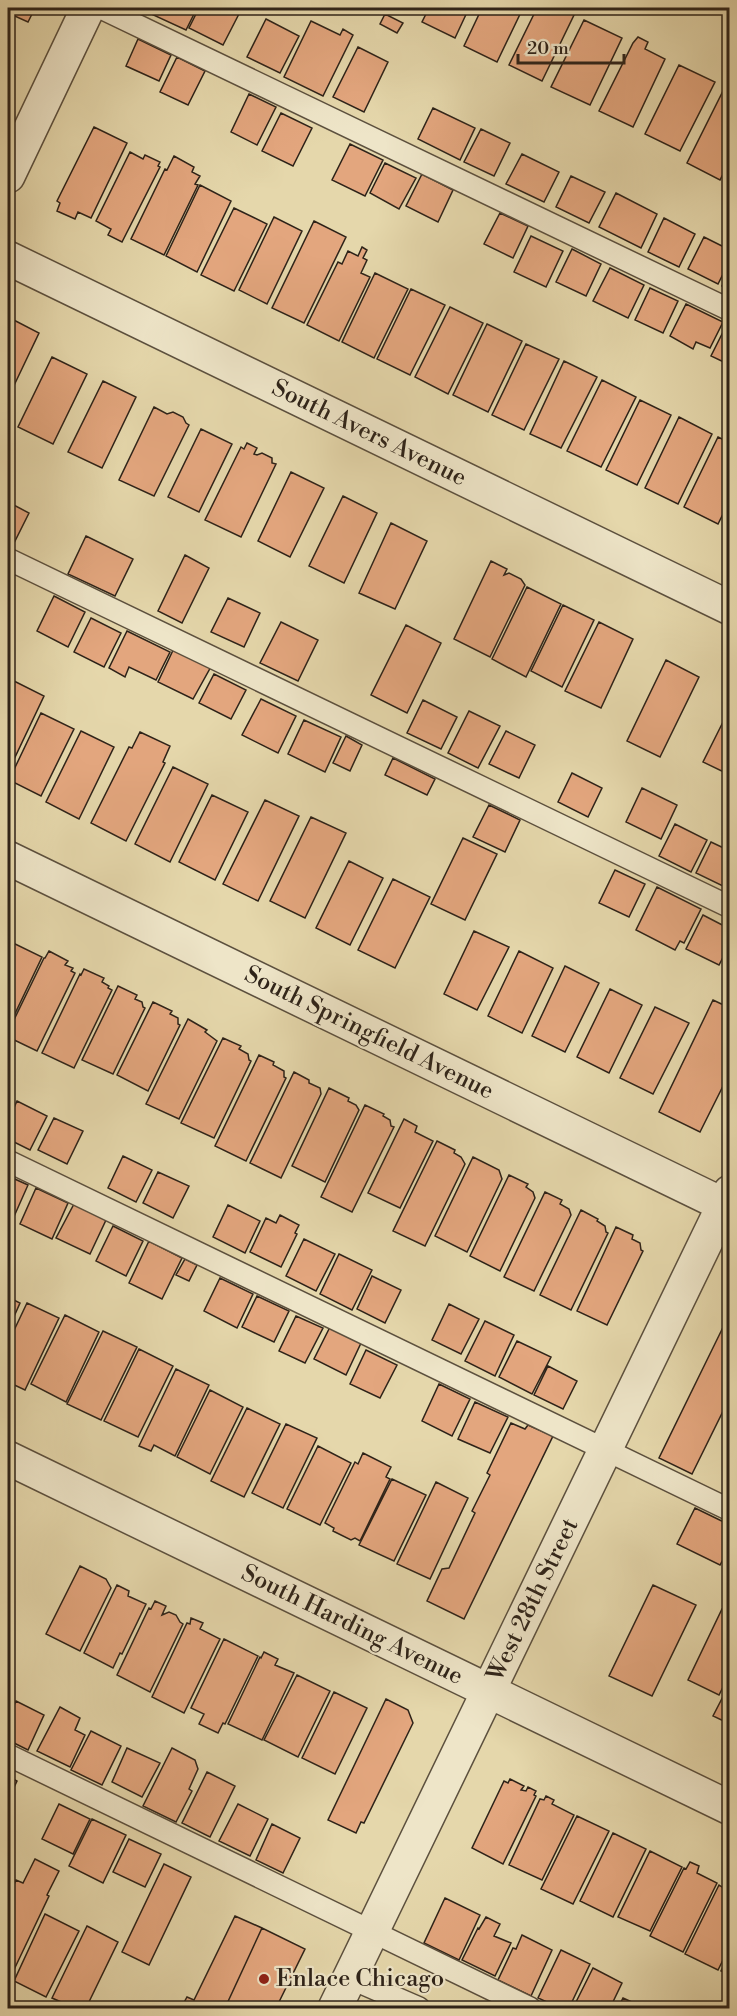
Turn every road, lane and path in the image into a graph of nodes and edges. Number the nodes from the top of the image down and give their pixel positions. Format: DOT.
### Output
graph roads {
  1 [pos="88,8"];
  2 [pos="101,8"];
  3 [pos="8,176"];
  4 [pos="8,258"];
  5 [pos="729,310"];
  6 [pos="8,559"];
  7 [pos="729,608"];
  8 [pos="8,858"];
  9 [pos="729,907"];
  10 [pos="8,1161"];
  11 [pos="727,1202"];
  12 [pos="605,1450"];
  13 [pos="8,1458"];
  14 [pos="729,1510"];
  15 [pos="489,1692"];
  16 [pos="8,1755"];
  17 [pos="729,1808"];
  18 [pos="372,1932"];
  19 [pos="350,1978"];
  20 [pos="335,2008"];
  21 [pos="418,2008"];
  22 [pos="530,2008"];
  1 -- 3 [label="street"];
  2 -- 5 [label="lane"];
  4 -- 7 [label="street, South Avers Avenue"];
  6 -- 9 [label="lane"];
  8 -- 11 [label="street, South Springfield Avenue"];
  10 -- 12 [label="lane"];
  11 -- 12 [label="street, West 28th Street"];
  12 -- 14 [label="lane"];
  12 -- 15 [label="street, West 28th Street"];
  13 -- 15 [label="street, South Harding Avenue"];
  15 -- 17 [label="street, South Harding Avenue"];
  15 -- 18 [label="street, West 28th Street"];
  16 -- 18 [label="lane"];
  18 -- 19 [label="street, West 28th Street"];
  18 -- 22 [label="lane"];
  19 -- 20 [label="street, West 28th Street"];
  19 -- 21 [label="lane"];
}
